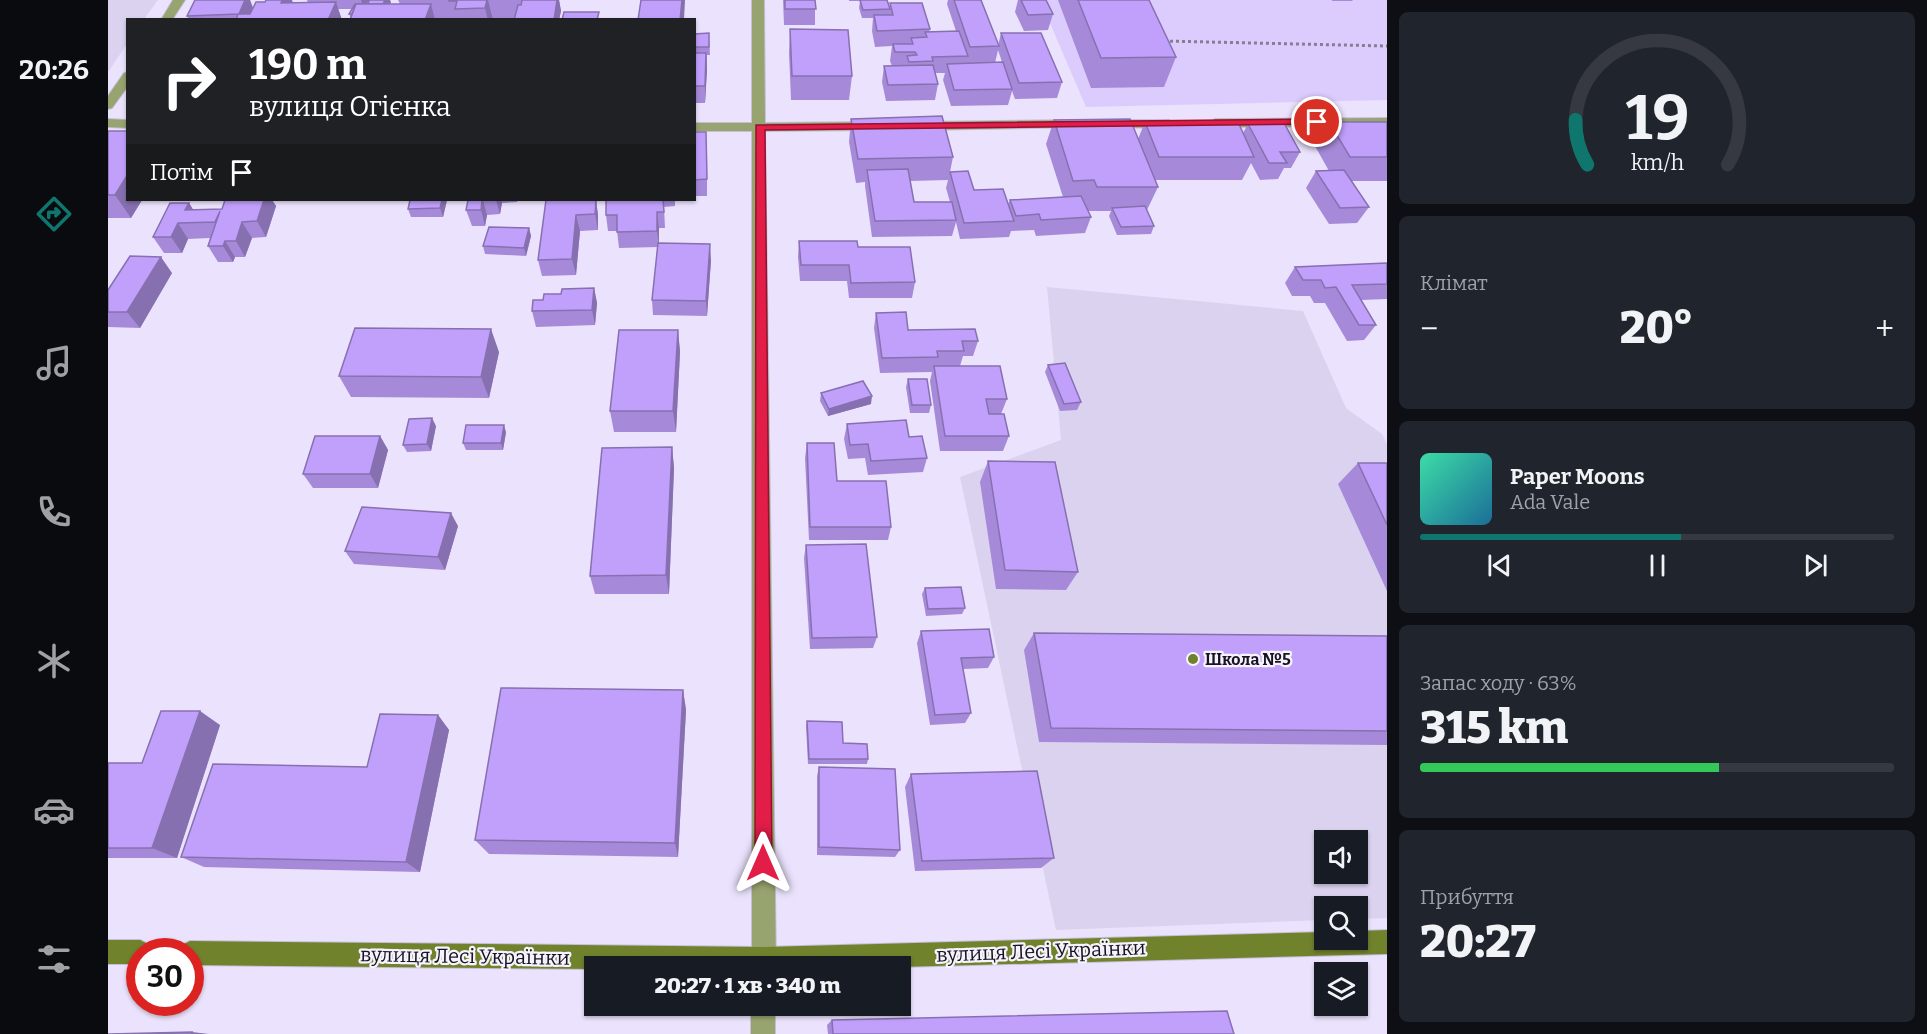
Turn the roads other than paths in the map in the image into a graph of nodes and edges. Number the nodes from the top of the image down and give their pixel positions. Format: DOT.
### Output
graph roads {
  1 [pos="179,0"];
  2 [pos="758,0"];
  3 [pos="167,18"];
  4 [pos="126,79"];
  5 [pos="108,105"];
  6 [pos="1387,122"];
  7 [pos="108,123"];
  8 [pos="126,124"];
  9 [pos="696,127"];
  10 [pos="760,127"];
  11 [pos="1387,942"];
  12 [pos="108,952"];
  13 [pos="126,952"];
  14 [pos="204,953"];
  15 [pos="764,956"];
  16 [pos="911,957"];
  17 [pos="584,959"];
  18 [pos="763,1016"];
  19 [pos="763,1034"];
  1 -- 3 [label="street"];
  2 -- 10 [label="street"];
  4 -- 5 [label="street"];
  6 -- 10 [label="street"];
  7 -- 8 [label="street"];
  9 -- 10 [label="street"];
  10 -- 15 [label="street"];
  11 -- 16 [label="street, вулиця Лесі Українки"];
  12 -- 13 [label="street"];
  14 -- 17 [label="street, вулиця Лесі Українки"];
  18 -- 19 [label="street"];
}
